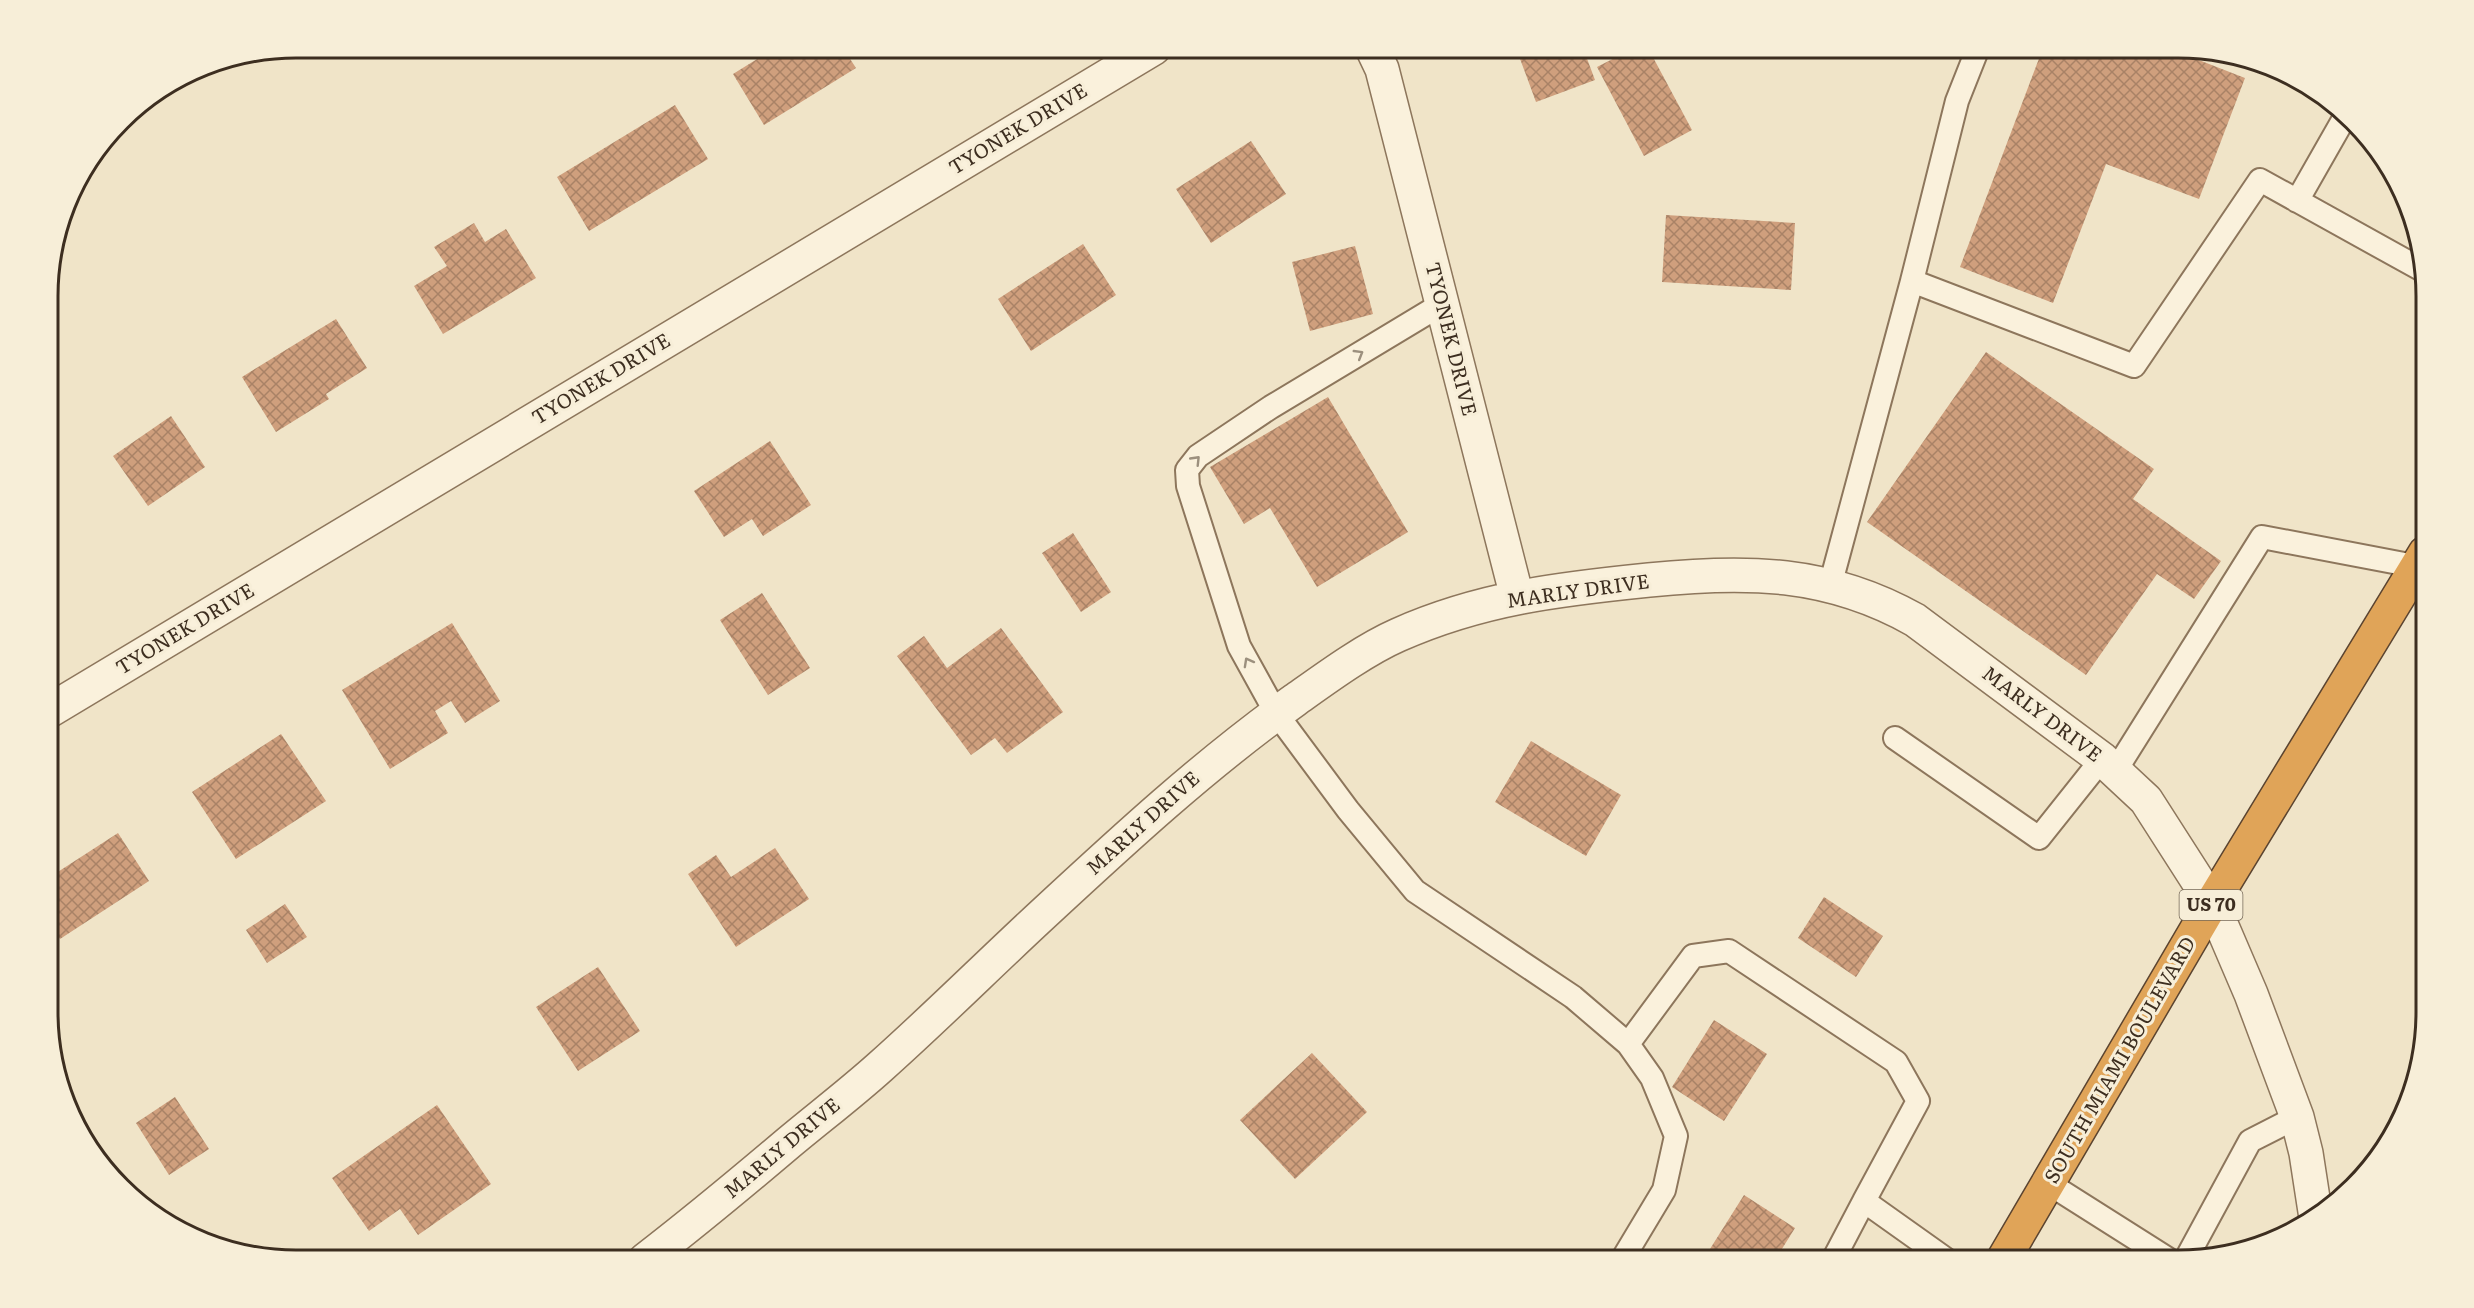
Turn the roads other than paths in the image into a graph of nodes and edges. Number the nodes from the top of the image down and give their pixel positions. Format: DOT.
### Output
graph roads {
  1 [pos="1137,58"];
  2 [pos="1377,58"];
  3 [pos="1974,58"];
  4 [pos="2341,124"];
  5 [pos="2297,201"];
  6 [pos="2413,265"];
  7 [pos="1912,281"];
  8 [pos="1442,304"];
  9 [pos="2416,562"];
  10 [pos="2416,573"];
  11 [pos="1830,586"];
  12 [pos="1517,597"];
  13 [pos="58,706"];
  14 [pos="1276,713"];
  15 [pos="1895,738"];
  16 [pos="2109,764"];
  17 [pos="2212,903"];
  18 [pos="1628,1044"];
  19 [pos="2297,1117"];
  20 [pos="2048,1183"];
  21 [pos="1864,1201"];
  22 [pos="2314,1206"];
  23 [pos="2192,1249"];
  24 [pos="658,1250"];
  25 [pos="1628,1250"];
  26 [pos="1838,1250"];
  27 [pos="1933,1250"];
  28 [pos="2009,1250"];
  29 [pos="2138,1250"];
  1 -- 13 [label="street, TYONEK DRIVE"];
  2 -- 8 [label="street, TYONEK DRIVE"];
  3 -- 7 [label="lane"];
  4 -- 5 [label="lane"];
  5 -- 6 [label="lane"];
  5 -- 7 [label="lane"];
  7 -- 11 [label="lane"];
  8 -- 12 [label="street, TYONEK DRIVE"];
  14 -- 8 [label="lane, one-way"];
  9 -- 16 [label="lane"];
  10 -- 17 [label="highway, SOUTH MIAMI BOULEVARD / US 70"];
  11 -- 12 [label="street, MARLY DRIVE"];
  11 -- 16 [label="street, MARLY DRIVE"];
  12 -- 14 [label="street, MARLY DRIVE"];
  14 -- 18 [label="lane"];
  14 -- 24 [label="street, MARLY DRIVE"];
  15 -- 16 [label="lane"];
  16 -- 17 [label="street, MARLY DRIVE"];
  17 -- 19 [label="street, MARLY DRIVE"];
  17 -- 20 [label="highway, SOUTH MIAMI BOULEVARD / US 70"];
  18 -- 21 [label="lane"];
  18 -- 25 [label="lane"];
  19 -- 22 [label="street, MARLY DRIVE"];
  19 -- 23 [label="lane"];
  20 -- 28 [label="highway, SOUTH MIAMI BOULEVARD / US 70"];
  20 -- 29 [label="lane"];
  21 -- 26 [label="lane"];
  21 -- 27 [label="lane"];
}
